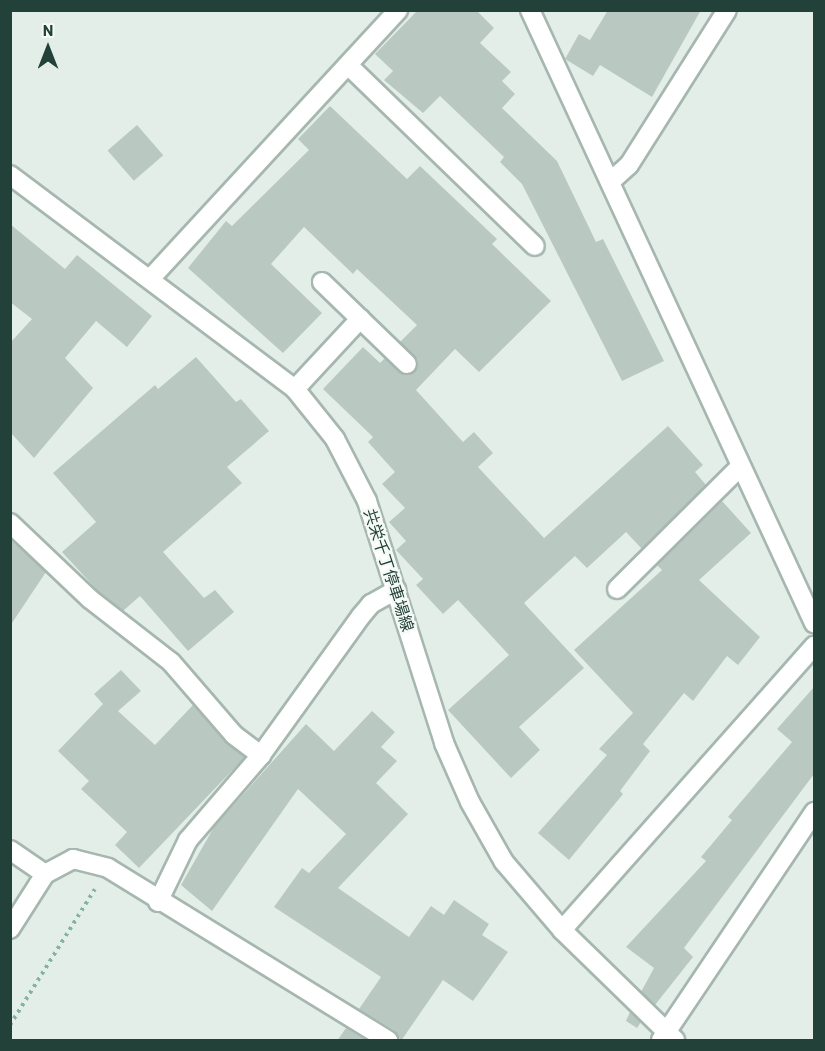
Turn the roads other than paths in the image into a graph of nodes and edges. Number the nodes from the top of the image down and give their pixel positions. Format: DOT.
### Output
graph roads {
  1 [pos="398,10"];
  2 [pos="530,10"];
  3 [pos="727,10"];
  4 [pos="348,65"];
  5 [pos="12,179"];
  6 [pos="610,182"];
  7 [pos="535,246"];
  8 [pos="150,279"];
  9 [pos="322,282"];
  10 [pos="360,319"];
  11 [pos="407,364"];
  12 [pos="295,389"];
  13 [pos="740,467"];
  14 [pos="10,523"];
  15 [pos="617,589"];
  16 [pos="396,590"];
  17 [pos="814,623"];
  18 [pos="814,646"];
  19 [pos="261,755"];
  20 [pos="814,812"];
  21 [pos="10,850"];
  22 [pos="45,873"];
  23 [pos="158,902"];
  24 [pos="10,929"];
  25 [pos="562,930"];
  26 [pos="668,1038"];
  27 [pos="388,1041"];
  1 -- 4 [label="street"];
  2 -- 6 [label="street"];
  3 -- 6 [label="street"];
  4 -- 7 [label="street"];
  4 -- 8 [label="street"];
  5 -- 8 [label="street, 共栄千丁停車場線"];
  6 -- 13 [label="street"];
  8 -- 12 [label="street, 共栄千丁停車場線"];
  9 -- 10 [label="street"];
  10 -- 11 [label="street"];
  10 -- 12 [label="street"];
  12 -- 16 [label="street, 共栄千丁停車場線"];
  13 -- 15 [label="street"];
  13 -- 17 [label="street"];
  14 -- 19 [label="street"];
  16 -- 19 [label="street"];
  16 -- 25 [label="street, 共栄千丁停車場線"];
  18 -- 25 [label="street"];
  19 -- 23 [label="street"];
  20 -- 26 [label="street"];
  21 -- 22 [label="street"];
  22 -- 23 [label="street"];
  22 -- 24 [label="street"];
  23 -- 27 [label="street"];
  25 -- 26 [label="street, 共栄千丁停車場線"];
}
